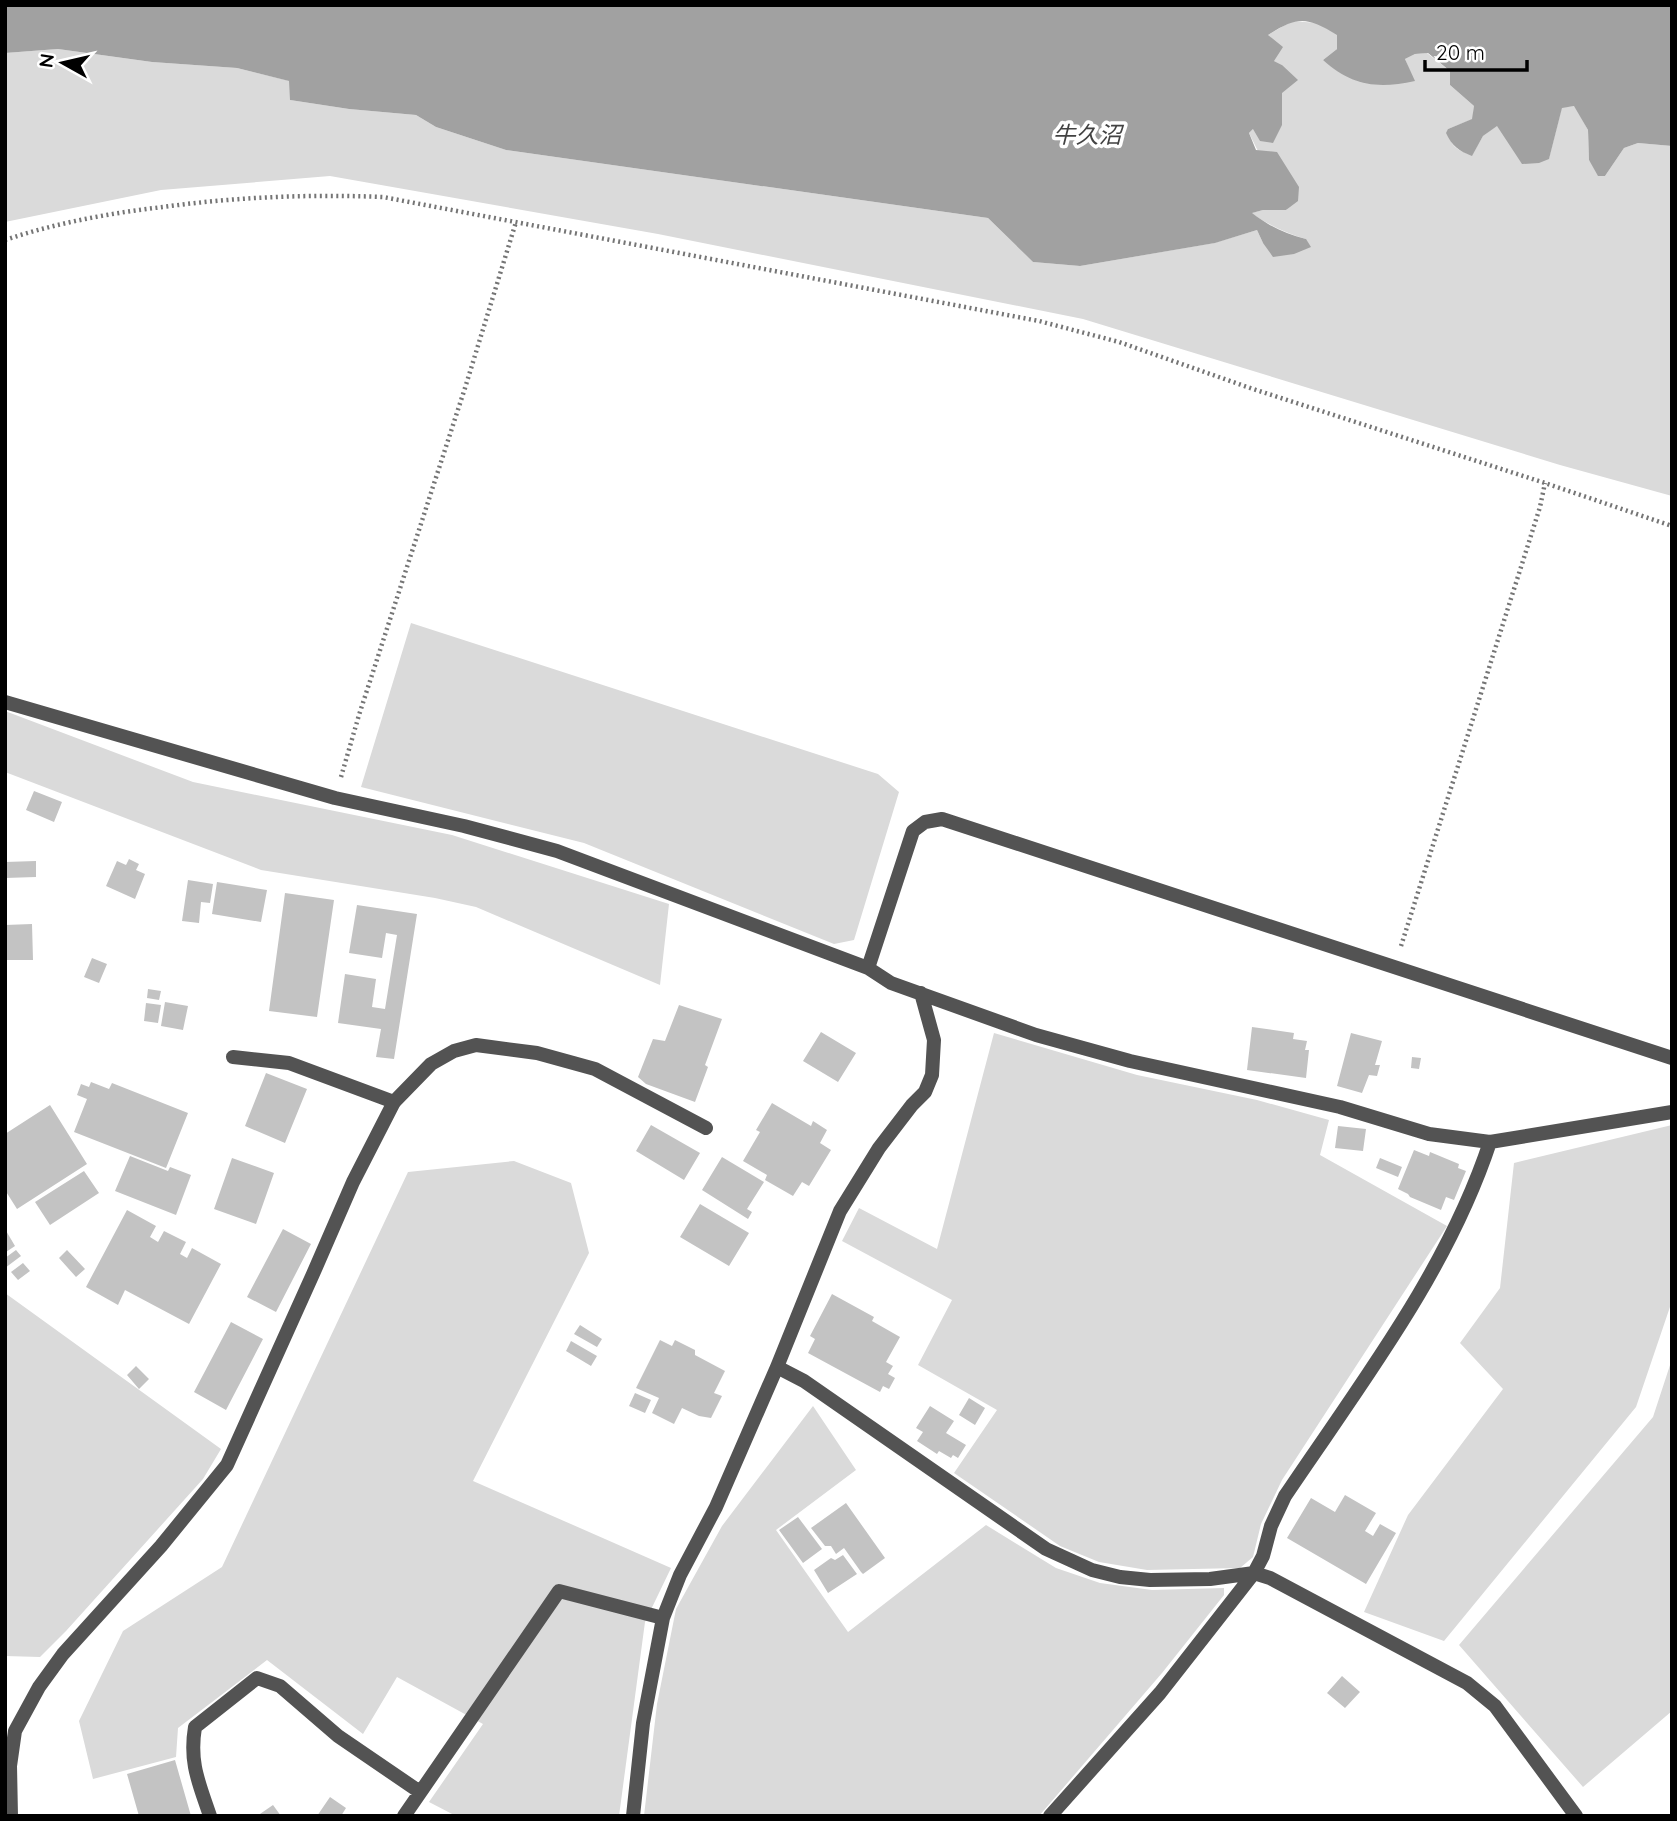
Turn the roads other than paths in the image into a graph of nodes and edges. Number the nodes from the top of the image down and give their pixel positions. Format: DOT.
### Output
graph roads {
  1 [pos="5,702"];
  2 [pos="868,968"];
  3 [pos="921,993"];
  4 [pos="233,1056"];
  5 [pos="1672,1058"];
  6 [pos="394,1102"];
  7 [pos="1672,1112"];
  8 [pos="706,1128"];
  9 [pos="1490,1142"];
  10 [pos="777,1367"];
  11 [pos="1254,1573"];
  12 [pos="663,1618"];
  13 [pos="420,1792"];
  14 [pos="11,1816"];
  15 [pos="210,1816"];
  16 [pos="404,1816"];
  17 [pos="633,1816"];
  18 [pos="1050,1816"];
  19 [pos="1576,1816"];
  1 -- 2 [label="street"];
  2 -- 3 [label="street"];
  2 -- 5 [label="street"];
  3 -- 9 [label="street"];
  3 -- 10 [label="street"];
  4 -- 6 [label="street"];
  6 -- 8 [label="street"];
  6 -- 14 [label="street"];
  7 -- 9 [label="street"];
  9 -- 11 [label="street"];
  10 -- 11 [label="street"];
  10 -- 12 [label="street"];
  11 -- 18 [label="street"];
  11 -- 19 [label="street"];
  12 -- 13 [label="street"];
  12 -- 17 [label="street"];
  13 -- 15 [label="street"];
  13 -- 16 [label="street"];
}
